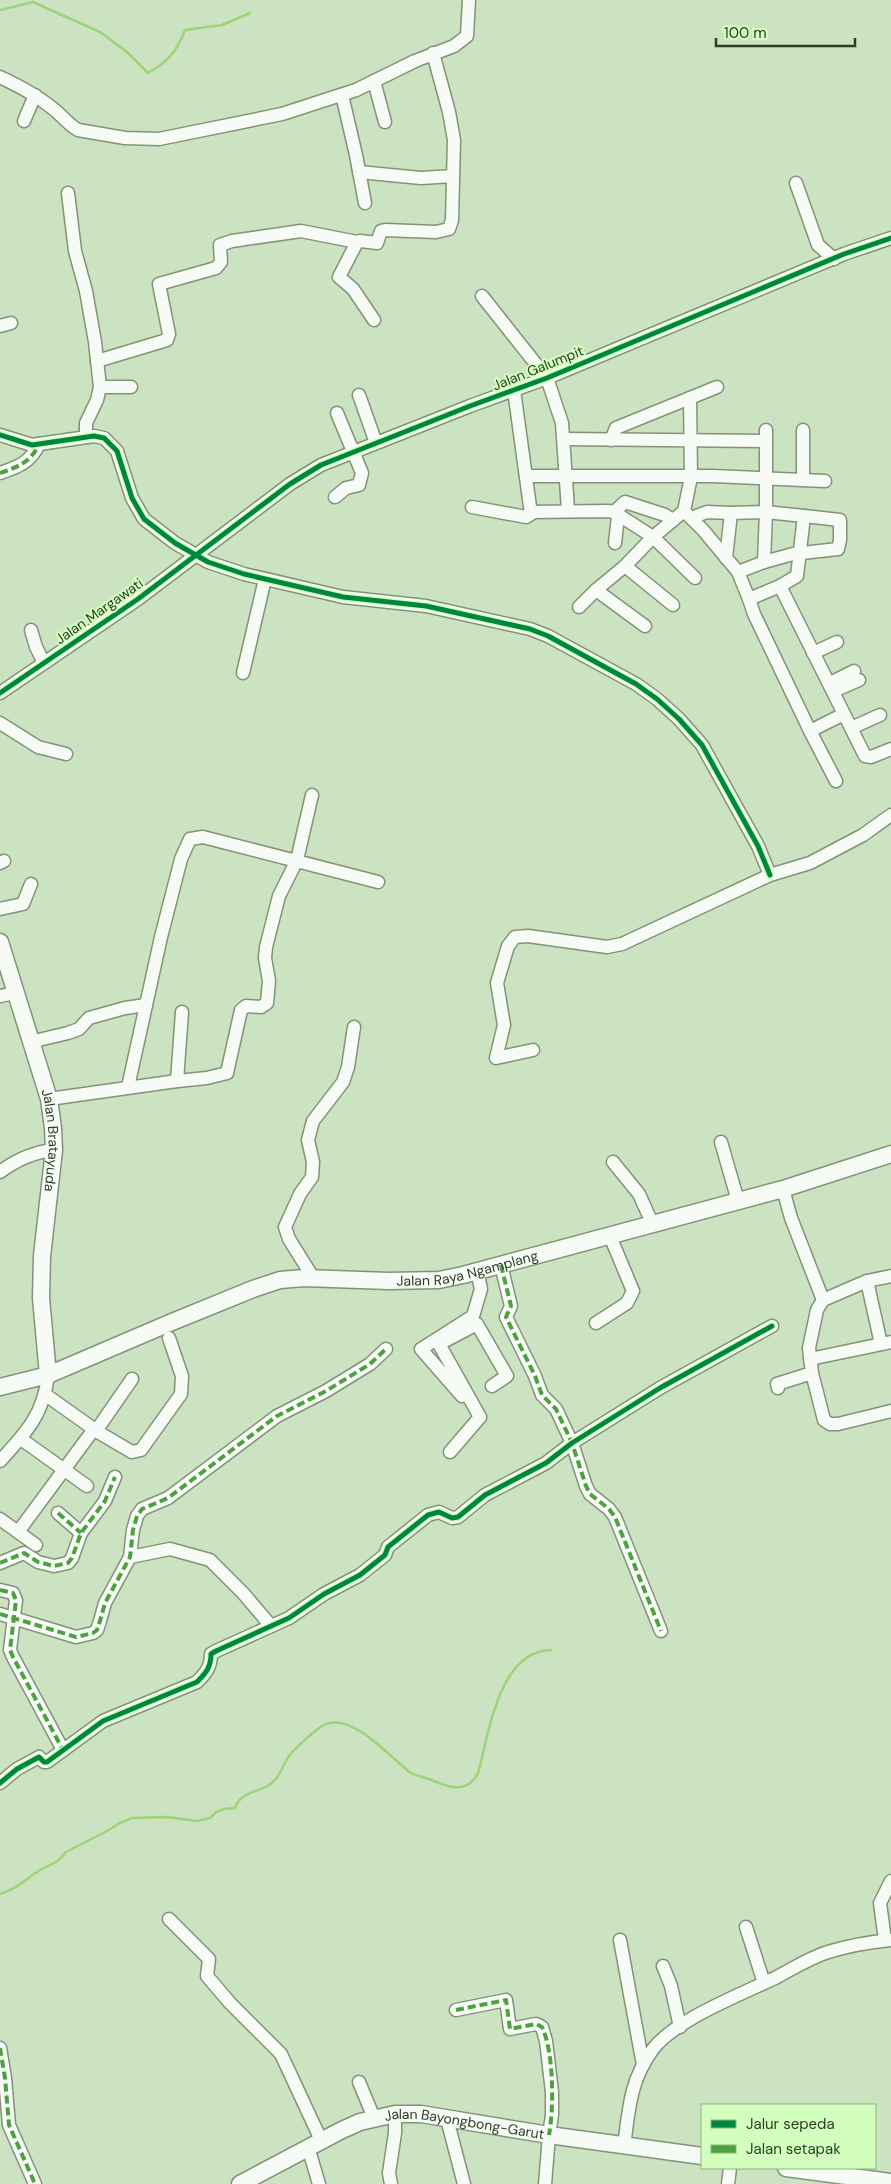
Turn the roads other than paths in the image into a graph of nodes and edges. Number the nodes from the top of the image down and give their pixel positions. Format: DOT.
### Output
graph roads {
  1 [pos="469,0"];
  2 [pos="433,57"];
  3 [pos="0,77"];
  4 [pos="375,86"];
  5 [pos="33,98"];
  6 [pos="343,99"];
  7 [pos="24,121"];
  8 [pos="385,122"];
  9 [pos="359,172"];
  10 [pos="453,176"];
  11 [pos="796,183"];
  12 [pos="68,193"];
  13 [pos="365,203"];
  14 [pos="891,238"];
  15 [pos="357,242"];
  16 [pos="834,259"];
  17 [pos="482,296"];
  18 [pos="374,320"];
  19 [pos="97,362"];
  20 [pos="547,378"];
  21 [pos="717,386"];
  22 [pos="100,387"];
  23 [pos="131,387"];
  24 [pos="514,390"];
  25 [pos="359,395"];
  26 [pos="690,398"];
  27 [pos="337,413"];
  28 [pos="86,430"];
  29 [pos="803,430"];
  30 [pos="0,435"];
  31 [pos="564,439"];
  32 [pos="611,440"];
  33 [pos="690,440"];
  34 [pos="376,443"];
  35 [pos="39,444"];
  36 [pos="352,452"];
  37 [pos="0,473"];
  38 [pos="565,475"];
  39 [pos="526,476"];
  40 [pos="691,477"];
  41 [pos="767,480"];
  42 [pos="803,480"];
  43 [pos="825,481"];
  44 [pos="334,497"];
  45 [pos="472,507"];
  46 [pos="568,510"];
  47 [pos="531,512"];
  48 [pos="766,512"];
  49 [pos="731,513"];
  50 [pos="616,514"];
  51 [pos="687,515"];
  52 [pos="804,516"];
  53 [pos="673,520"];
  54 [pos="653,537"];
  55 [pos="615,543"];
  56 [pos="201,552"];
  57 [pos="801,554"];
  58 [pos="726,558"];
  59 [pos="764,562"];
  60 [pos="625,566"];
  61 [pos="738,572"];
  62 [pos="696,578"];
  63 [pos="265,579"];
  64 [pos="780,586"];
  65 [pos="596,590"];
  66 [pos="750,599"];
  67 [pos="672,605"];
  68 [pos="579,607"];
  69 [pos="644,626"];
  70 [pos="31,630"];
  71 [pos="837,642"];
  72 [pos="813,653"];
  73 [pos="44,663"];
  74 [pos="243,673"];
  75 [pos="856,676"];
  76 [pos="832,687"];
  77 [pos="0,693"];
  78 [pos="844,714"];
  79 [pos="880,714"];
  80 [pos="0,723"];
  81 [pos="851,728"];
  82 [pos="810,731"];
  83 [pos="891,749"];
  84 [pos="66,754"];
  85 [pos="836,781"];
  86 [pos="312,795"];
  87 [pos="891,815"];
  88 [pos="297,860"];
  89 [pos="770,875"];
  90 [pos="378,882"];
  91 [pos="31,884"];
  92 [pos="0,909"];
  93 [pos="0,942"];
  94 [pos="7,994"];
  95 [pos="146,1005"];
  96 [pos="182,1012"];
  97 [pos="354,1027"];
  98 [pos="30,1042"];
  99 [pos="533,1050"];
  100 [pos="177,1081"];
  101 [pos="128,1087"];
  102 [pos="49,1100"];
  103 [pos="721,1142"];
  104 [pos="54,1150"];
  105 [pos="891,1154"];
  106 [pos="613,1162"];
  107 [pos="0,1172"];
  108 [pos="783,1189"];
  109 [pos="738,1201"];
  110 [pos="653,1225"];
  111 [pos="610,1236"];
  112 [pos="501,1265"];
  113 [pos="470,1273"];
  114 [pos="891,1276"];
  115 [pos="314,1278"];
  116 [pos="867,1281"];
  117 [pos="823,1300"];
  118 [pos="475,1320"];
  119 [pos="596,1322"];
  120 [pos="772,1326"];
  121 [pos="169,1338"];
  122 [pos="438,1341"];
  123 [pos="886,1343"];
  124 [pos="386,1349"];
  125 [pos="810,1359"];
  126 [pos="48,1375"];
  127 [pos="132,1379"];
  128 [pos="492,1386"];
  129 [pos="0,1387"];
  130 [pos="46,1395"];
  131 [pos="891,1411"];
  132 [pos="480,1417"];
  133 [pos="95,1430"];
  134 [pos="21,1439"];
  135 [pos="572,1443"];
  136 [pos="450,1452"];
  137 [pos="0,1461"];
  138 [pos="63,1470"];
  139 [pos="115,1477"];
  140 [pos="87,1486"];
  141 [pos="58,1513"];
  142 [pos="0,1519"];
  143 [pos="18,1532"];
  144 [pos="81,1533"];
  145 [pos="36,1545"];
  146 [pos="130,1557"];
  147 [pos="0,1563"];
  148 [pos="0,1590"];
  149 [pos="15,1612"];
  150 [pos="0,1614"];
  151 [pos="271,1626"];
  152 [pos="661,1631"];
  153 [pos="63,1750"];
  154 [pos="0,1783"];
  155 [pos="891,1881"];
  156 [pos="169,1919"];
  157 [pos="746,1927"];
  158 [pos="620,1940"];
  159 [pos="888,1940"];
  160 [pos="663,1966"];
  161 [pos="764,1983"];
  162 [pos="456,2010"];
  163 [pos="680,2027"];
  164 [pos="0,2048"];
  165 [pos="643,2065"];
  166 [pos="359,2082"];
  167 [pos="395,2114"];
  168 [pos="374,2118"];
  169 [pos="447,2119"];
  170 [pos="4,2126"];
  171 [pos="548,2135"];
  172 [pos="315,2143"];
  173 [pos="624,2146"];
  174 [pos="701,2156"];
  175 [pos="730,2169"];
  176 [pos="794,2169"];
  177 [pos="891,2182"];
  178 [pos="35,2184"];
  179 [pos="240,2184"];
  180 [pos="320,2184"];
  181 [pos="391,2184"];
  182 [pos="464,2184"];
  183 [pos="545,2184"];
  184 [pos="728,2184"];
  1 -- 2 [label="street"];
  2 -- 4 [label="street"];
  2 -- 10 [label="street"];
  3 -- 5 [label="street"];
  4 -- 6 [label="street"];
  4 -- 8 [label="street"];
  5 -- 6 [label="street"];
  5 -- 7 [label="street"];
  6 -- 9 [label="street"];
  9 -- 10 [label="street"];
  9 -- 13 [label="street"];
  10 -- 15 [label="street"];
  11 -- 16 [label="street"];
  12 -- 19 [label="street"];
  14 -- 16 [label="street, Jalan Galumpit"];
  15 -- 18 [label="street"];
  15 -- 19 [label="street"];
  16 -- 20 [label="street, Jalan Galumpit"];
  17 -- 20 [label="street"];
  19 -- 22 [label="street"];
  20 -- 24 [label="street, Jalan Galumpit"];
  20 -- 31 [label="street"];
  21 -- 26 [label="street"];
  22 -- 23 [label="street"];
  22 -- 28 [label="street"];
  24 -- 34 [label="street, Jalan Galumpit"];
  24 -- 39 [label="street"];
  25 -- 34 [label="street"];
  26 -- 32 [label="street"];
  26 -- 33 [label="street"];
  27 -- 36 [label="street"];
  28 -- 35 [label="street"];
  28 -- 56 [label="street"];
  29 -- 42 [label="street"];
  30 -- 35 [label="street"];
  31 -- 32 [label="street"];
  31 -- 38 [label="street"];
  32 -- 33 [label="street"];
  33 -- 40 [label="street"];
  33 -- 41 [label="street"];
  34 -- 36 [label="street, Jalan Galumpit"];
  35 -- 37 [label="street"];
  36 -- 44 [label="street"];
  36 -- 56 [label="street, Jalan Galumpit"];
  38 -- 39 [label="street"];
  38 -- 40 [label="street"];
  38 -- 46 [label="street"];
  39 -- 47 [label="street"];
  40 -- 41 [label="street"];
  40 -- 51 [label="street"];
  41 -- 42 [label="street"];
  41 -- 48 [label="street"];
  42 -- 43 [label="street"];
  45 -- 47 [label="street"];
  46 -- 47 [label="street"];
  46 -- 50 [label="street"];
  48 -- 49 [label="street"];
  48 -- 52 [label="street"];
  48 -- 59 [label="street"];
  49 -- 51 [label="street"];
  49 -- 58 [label="street"];
  50 -- 53 [label="street"];
  50 -- 54 [label="street"];
  50 -- 55 [label="street"];
  51 -- 53 [label="street"];
  51 -- 58 [label="street"];
  52 -- 57 [label="street"];
  52 -- 57 [label="street"];
  53 -- 54 [label="street"];
  54 -- 60 [label="street"];
  54 -- 62 [label="street"];
  56 -- 63 [label="street"];
  56 -- 73 [label="street, Jalan Margawati"];
  57 -- 59 [label="street"];
  57 -- 64 [label="street"];
  58 -- 61 [label="street"];
  59 -- 61 [label="street"];
  60 -- 65 [label="street"];
  60 -- 67 [label="street"];
  61 -- 66 [label="street"];
  63 -- 74 [label="street"];
  63 -- 89 [label="street"];
  64 -- 66 [label="street"];
  64 -- 72 [label="street"];
  65 -- 68 [label="street"];
  65 -- 69 [label="street"];
  66 -- 82 [label="street"];
  70 -- 73 [label="street"];
  71 -- 72 [label="street"];
  72 -- 76 [label="street"];
  73 -- 77 [label="street, Jalan Margawati"];
  75 -- 76 [label="street"];
  76 -- 78 [label="street"];
  78 -- 81 [label="street"];
  78 -- 82 [label="street"];
  79 -- 81 [label="street"];
  80 -- 84 [label="street"];
  81 -- 83 [label="street"];
  82 -- 85 [label="street"];
  86 -- 88 [label="street"];
  87 -- 89 [label="street"];
  88 -- 90 [label="street"];
  88 -- 95 [label="street"];
  88 -- 100 [label="street"];
  89 -- 99 [label="street"];
  91 -- 92 [label="street"];
  93 -- 94 [label="main road, Jalan Bratayuda"];
  94 -- 98 [label="main road, Jalan Bratayuda"];
  95 -- 98 [label="street"];
  95 -- 101 [label="street"];
  96 -- 100 [label="street"];
  97 -- 115 [label="street"];
  98 -- 102 [label="main road, Jalan Bratayuda"];
  100 -- 101 [label="street"];
  101 -- 102 [label="street"];
  102 -- 104 [label="main road, Jalan Bratayuda"];
  103 -- 109 [label="street"];
  104 -- 107 [label="street"];
  104 -- 126 [label="main road, Jalan Bratayuda"];
  105 -- 108 [label="main road, Jalan Raya Ngamplang"];
  106 -- 110 [label="street"];
  108 -- 109 [label="main road, Jalan Raya Ngamplang"];
  108 -- 117 [label="street"];
  109 -- 110 [label="main road, Jalan Raya Ngamplang"];
  110 -- 111 [label="main road, Jalan Raya Ngamplang"];
  111 -- 112 [label="main road, Jalan Raya Ngamplang"];
  111 -- 119 [label="street"];
  112 -- 113 [label="main road, Jalan Raya Ngamplang"];
  112 -- 135 [label="street"];
  113 -- 115 [label="main road, Jalan Raya Ngamplang"];
  113 -- 118 [label="street"];
  114 -- 116 [label="street"];
  115 -- 126 [label="main road, Jalan Raya Ngamplang"];
  116 -- 117 [label="street"];
  116 -- 123 [label="street"];
  117 -- 125 [label="street"];
  118 -- 122 [label="street"];
  118 -- 128 [label="street"];
  120 -- 135 [label="street"];
  121 -- 133 [label="street"];
  122 -- 132 [label="street"];
  122 -- 132 [label="street"];
  123 -- 125 [label="street"];
  124 -- 146 [label="street"];
  125 -- 131 [label="street"];
  126 -- 129 [label="main road, Jalan Raya Ngamplang"];
  126 -- 130 [label="street"];
  127 -- 133 [label="street"];
  130 -- 133 [label="street"];
  130 -- 134 [label="street"];
  132 -- 136 [label="street"];
  133 -- 138 [label="street"];
  134 -- 137 [label="street"];
  134 -- 138 [label="street"];
  135 -- 151 [label="street"];
  135 -- 152 [label="street"];
  138 -- 140 [label="street"];
  138 -- 143 [label="street"];
  139 -- 144 [label="street"];
  141 -- 144 [label="street"];
  142 -- 143 [label="street"];
  143 -- 145 [label="street"];
  144 -- 147 [label="street"];
  146 -- 149 [label="street"];
  146 -- 151 [label="street"];
  148 -- 149 [label="street"];
  149 -- 150 [label="street"];
  149 -- 153 [label="street"];
  151 -- 153 [label="street"];
  153 -- 154 [label="street"];
  155 -- 159 [label="street"];
  156 -- 172 [label="street"];
  157 -- 161 [label="street"];
  158 -- 165 [label="street"];
  159 -- 161 [label="street"];
  160 -- 163 [label="street"];
  161 -- 163 [label="street"];
  162 -- 171 [label="street"];
  163 -- 165 [label="street"];
  164 -- 170 [label="street"];
  165 -- 173 [label="street"];
  166 -- 168 [label="street"];
  167 -- 168 [label="main road, Jalan Bayongbong-Garut"];
  167 -- 169 [label="main road, Jalan Bayongbong-Garut"];
  167 -- 181 [label="street"];
  168 -- 172 [label="main road, Jalan Bayongbong-Garut"];
  169 -- 171 [label="main road, Jalan Bayongbong-Garut"];
  169 -- 182 [label="street"];
  170 -- 178 [label="street"];
  171 -- 173 [label="main road, Jalan Bayongbong-Garut"];
  171 -- 183 [label="street"];
  172 -- 179 [label="main road, Jalan Bayongbong-Garut"];
  172 -- 180 [label="street"];
  173 -- 174 [label="main road, Jalan Bayongbong-Garut"];
  175 -- 184 [label="street"];
  176 -- 177 [label="main road"];
}
